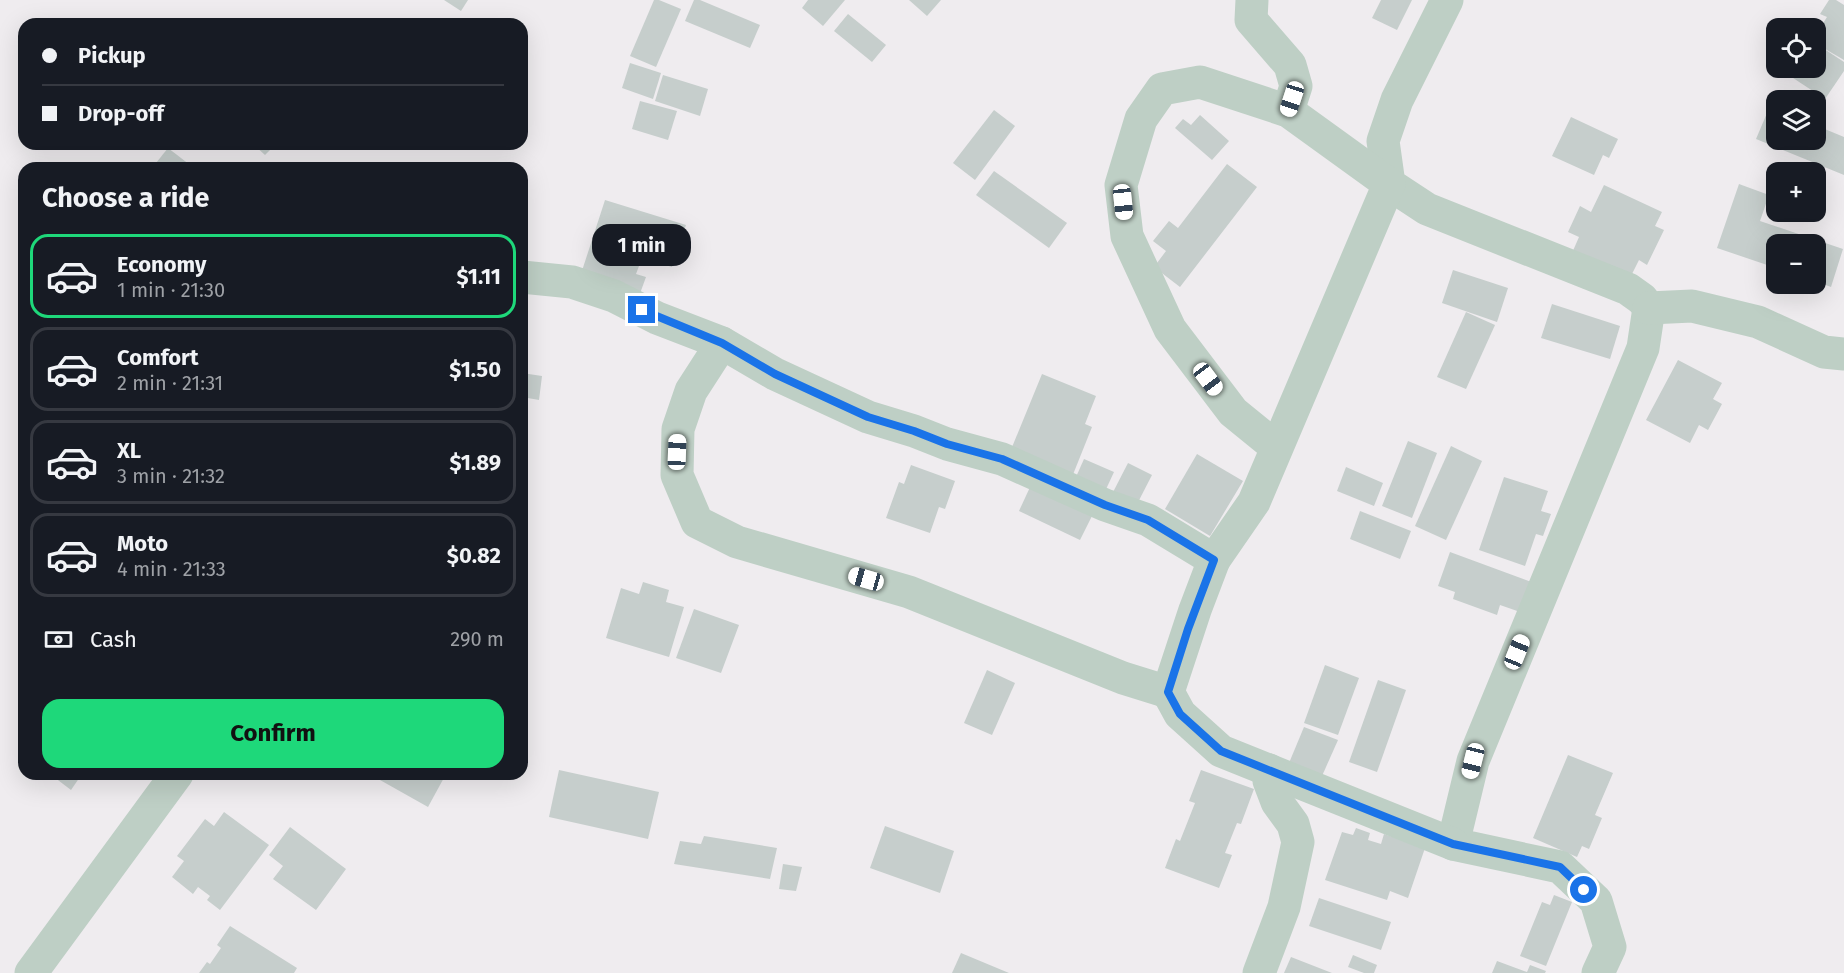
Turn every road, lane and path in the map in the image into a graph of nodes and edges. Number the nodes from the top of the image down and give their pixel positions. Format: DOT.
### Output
graph roads {
  1 [pos="1252,0"];
  2 [pos="1447,0"];
  3 [pos="1288,111"];
  4 [pos="1389,184"];
  5 [pos="528,278"];
  6 [pos="1649,308"];
  7 [pos="722,343"];
  8 [pos="1844,354"];
  9 [pos="1276,447"];
  10 [pos="1214,560"];
  11 [pos="1168,692"];
  12 [pos="1269,770"];
  13 [pos="173,780"];
  14 [pos="1453,844"];
  15 [pos="31,973"];
  16 [pos="1259,973"];
  17 [pos="1598,973"];
  1 -- 3 [label="street"];
  2 -- 4 [label="street"];
  3 -- 4 [label="street"];
  3 -- 9 [label="street"];
  4 -- 6 [label="street"];
  4 -- 9 [label="street"];
  5 -- 7 [label="street"];
  6 -- 8 [label="street"];
  6 -- 14 [label="street"];
  7 -- 10 [label="street"];
  7 -- 11 [label="street"];
  9 -- 10 [label="street"];
  10 -- 11 [label="street"];
  11 -- 12 [label="street"];
  12 -- 14 [label="street"];
  12 -- 16 [label="street"];
  13 -- 15 [label="street"];
  14 -- 17 [label="street"];
}
